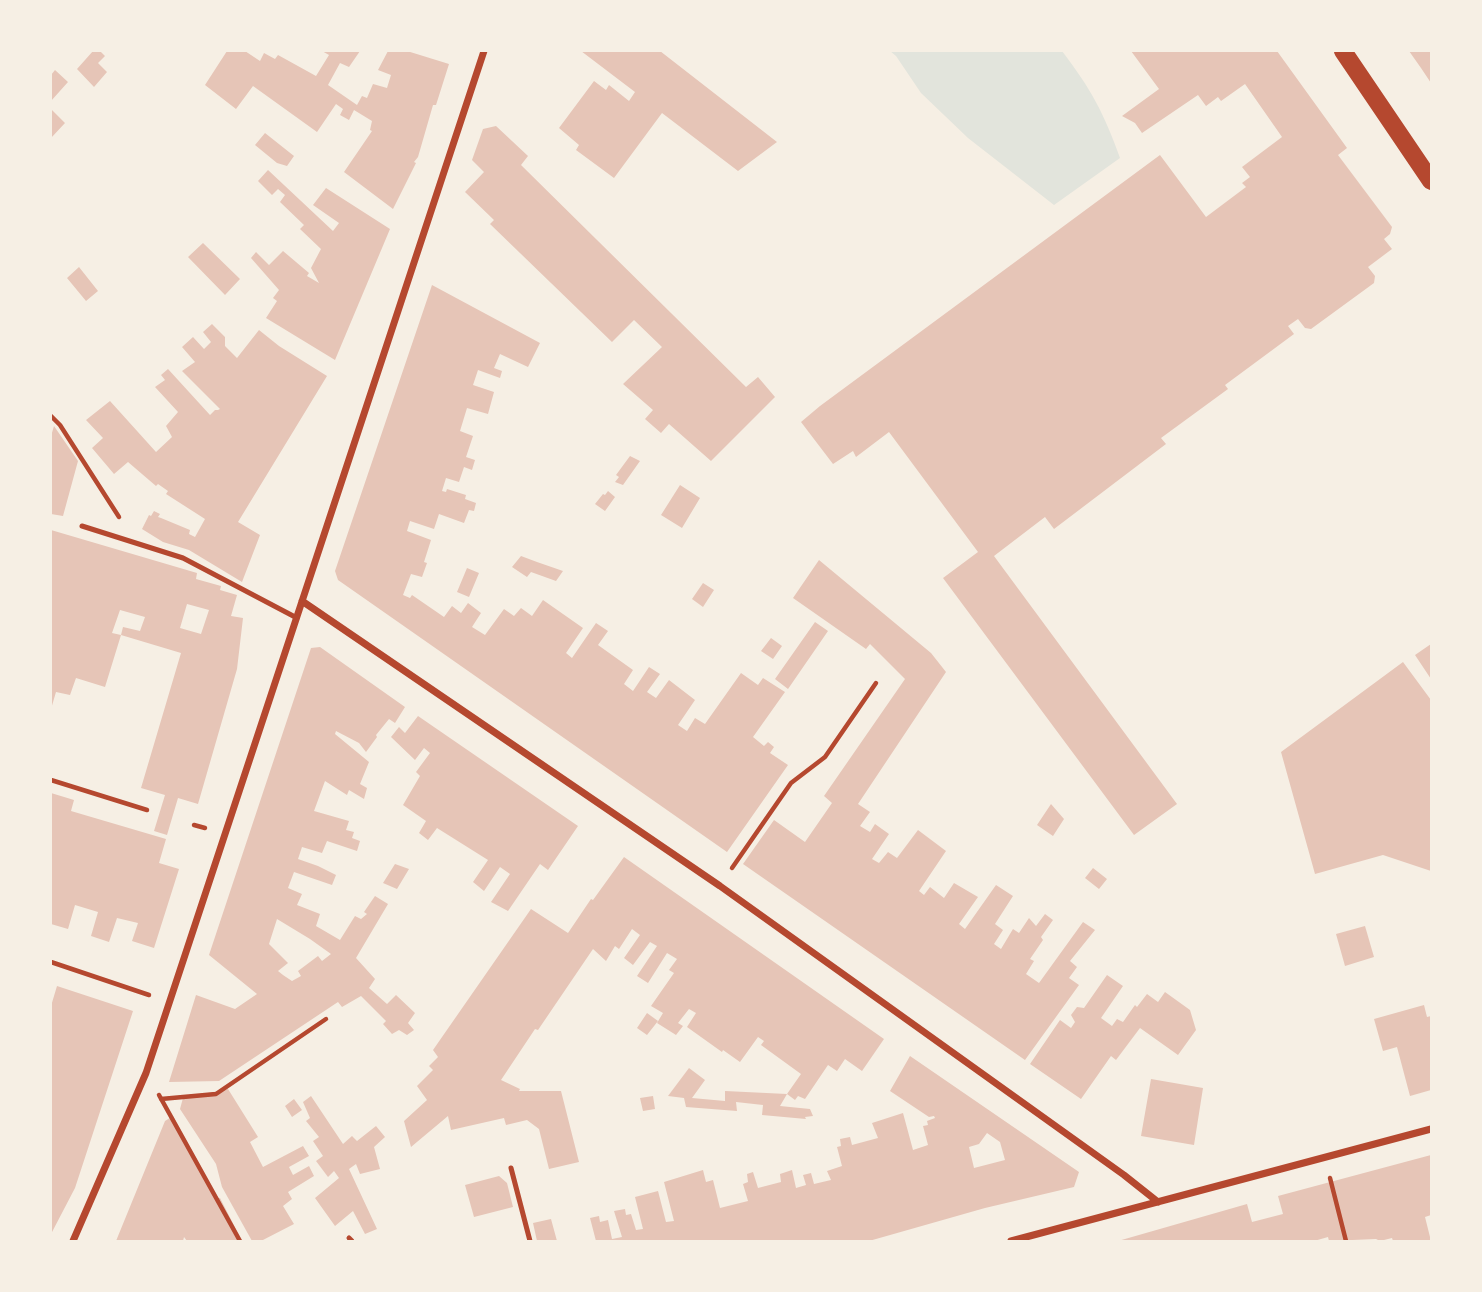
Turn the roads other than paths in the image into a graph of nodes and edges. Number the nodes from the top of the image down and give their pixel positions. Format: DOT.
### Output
graph roads {
  1 [pos="484,51"];
  2 [pos="1343,51"];
  3 [pos="1431,181"];
  4 [pos="82,526"];
  5 [pos="302,601"];
  6 [pos="297,618"];
  7 [pos="1431,1129"];
  8 [pos="510,1168"];
  9 [pos="1158,1202"];
  10 [pos="73,1241"];
  11 [pos="530,1241"];
  12 [pos="1011,1241"];
  1 -- 5 [label="street"];
  2 -- 3 [label="main road"];
  4 -- 6 [label="lane"];
  5 -- 6 [label="street"];
  5 -- 9 [label="street"];
  6 -- 10 [label="street"];
  7 -- 9 [label="street"];
  8 -- 11 [label="lane"];
  9 -- 12 [label="street"];
}
